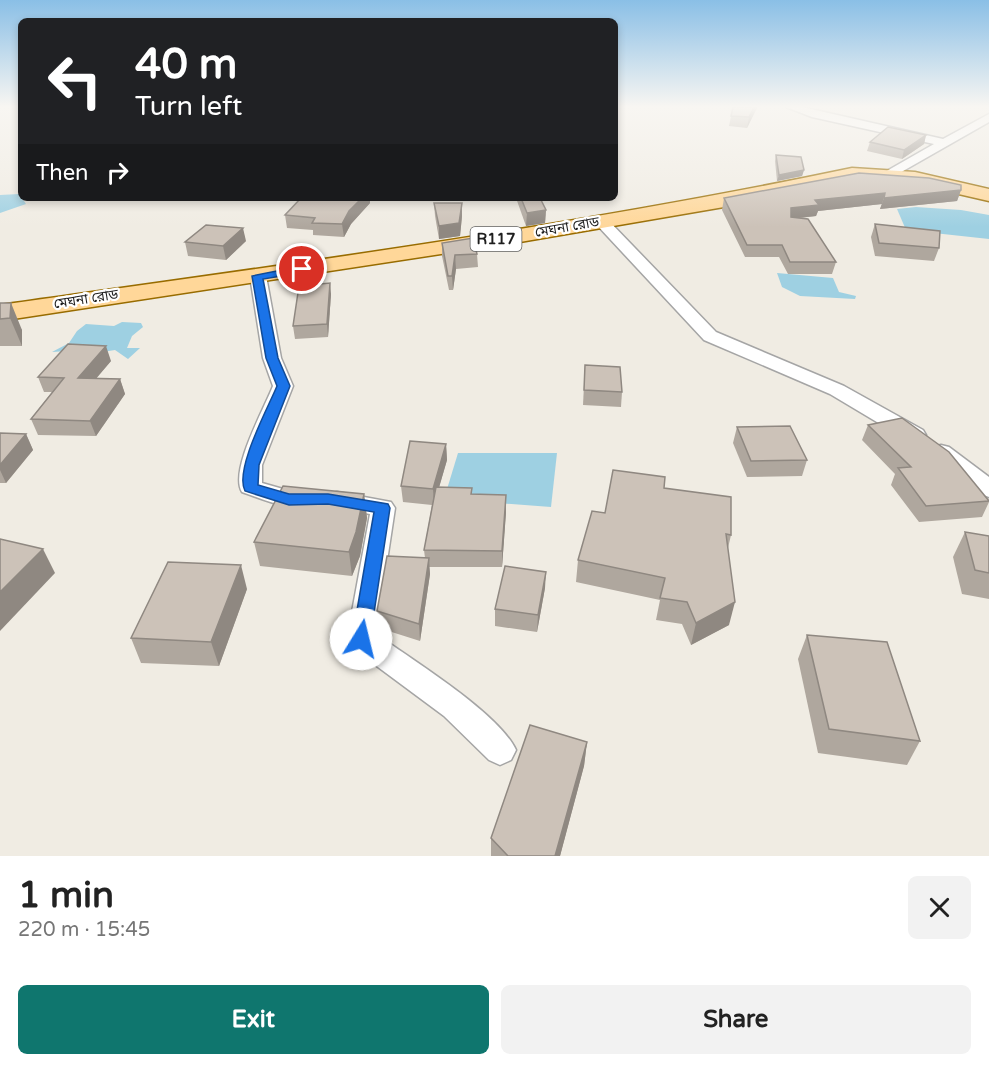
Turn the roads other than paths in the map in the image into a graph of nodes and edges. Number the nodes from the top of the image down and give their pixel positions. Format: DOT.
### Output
graph roads {
  1 [pos="934,147"];
  2 [pos="889,175"];
  3 [pos="989,195"];
  4 [pos="601,221"];
  5 [pos="258,276"];
  6 [pos="2,314"];
  7 [pos="989,489"];
  8 [pos="500,750"];
  1 -- 2 [label="street"];
  2 -- 3 [label="main road, মেঘনা রোড / R117"];
  2 -- 4 [label="main road, মেঘনা রোড / R117"];
  4 -- 5 [label="main road, মেঘনা রোড / R117"];
  4 -- 7 [label="street"];
  5 -- 6 [label="main road, মেঘনা রোড / R117"];
  5 -- 8 [label="street"];
}
